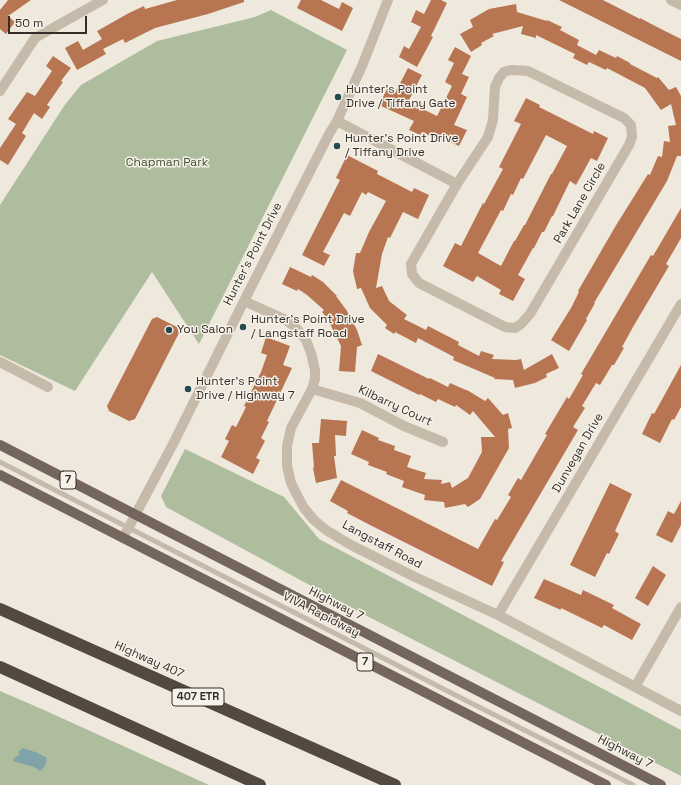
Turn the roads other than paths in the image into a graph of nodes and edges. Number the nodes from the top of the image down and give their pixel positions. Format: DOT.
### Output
graph roads {
  1 [pos="103,0"];
  2 [pos="388,0"];
  3 [pos="671,0"];
  4 [pos="681,5"];
  5 [pos="0,91"];
  6 [pos="337,121"];
  7 [pos="457,184"];
  8 [pos="244,301"];
  9 [pos="681,304"];
  10 [pos="0,362"];
  11 [pos="48,387"];
  12 [pos="312,389"];
  13 [pos="443,442"];
  14 [pos="0,446"];
  15 [pos="0,462"];
  16 [pos="0,475"];
  17 [pos="136,515"];
  18 [pos="129,527"];
  19 [pos="123,538"];
  20 [pos="681,607"];
  21 [pos="0,609"];
  22 [pos="498,615"];
  23 [pos="0,667"];
  24 [pos="635,687"];
  25 [pos="681,711"];
  26 [pos="260,785"];
  27 [pos="395,785"];
  28 [pos="606,785"];
  29 [pos="633,785"];
  30 [pos="661,785"];
  1 -- 5 [label="street"];
  2 -- 6 [label="street, Hunter's Point Drive"];
  3 -- 4 [label="street"];
  6 -- 7 [label="street"];
  6 -- 8 [label="street, Hunter's Point Drive"];
  7 -- 7 [label="street, Park Lane Circle"];
  8 -- 12 [label="street, Langstaff Road"];
  8 -- 17 [label="street, Hunter's Point Drive"];
  9 -- 22 [label="street, Dunvegan Drive"];
  10 -- 11 [label="street"];
  12 -- 13 [label="street, Kilbarry Court"];
  12 -- 22 [label="street, Langstaff Road"];
  14 -- 17 [label="main road, Highway 7 / 7"];
  15 -- 18 [label="lane, VIVA Rapidway"];
  16 -- 19 [label="main road, 7"];
  17 -- 18 [label="street, Hunter's Point Drive"];
  17 -- 30 [label="main road, Highway 7 / 7"];
  18 -- 19 [label="street, Hunter's Point Drive"];
  18 -- 29 [label="lane, VIVA Rapidway"];
  19 -- 28 [label="main road, 7"];
  20 -- 24 [label="street"];
  21 -- 27 [label="highway, Highway 407 / 407 ETR"];
  22 -- 24 [label="street, Langstaff Road"];
  23 -- 26 [label="highway"];
  24 -- 25 [label="street, Langstaff Road"];
}
